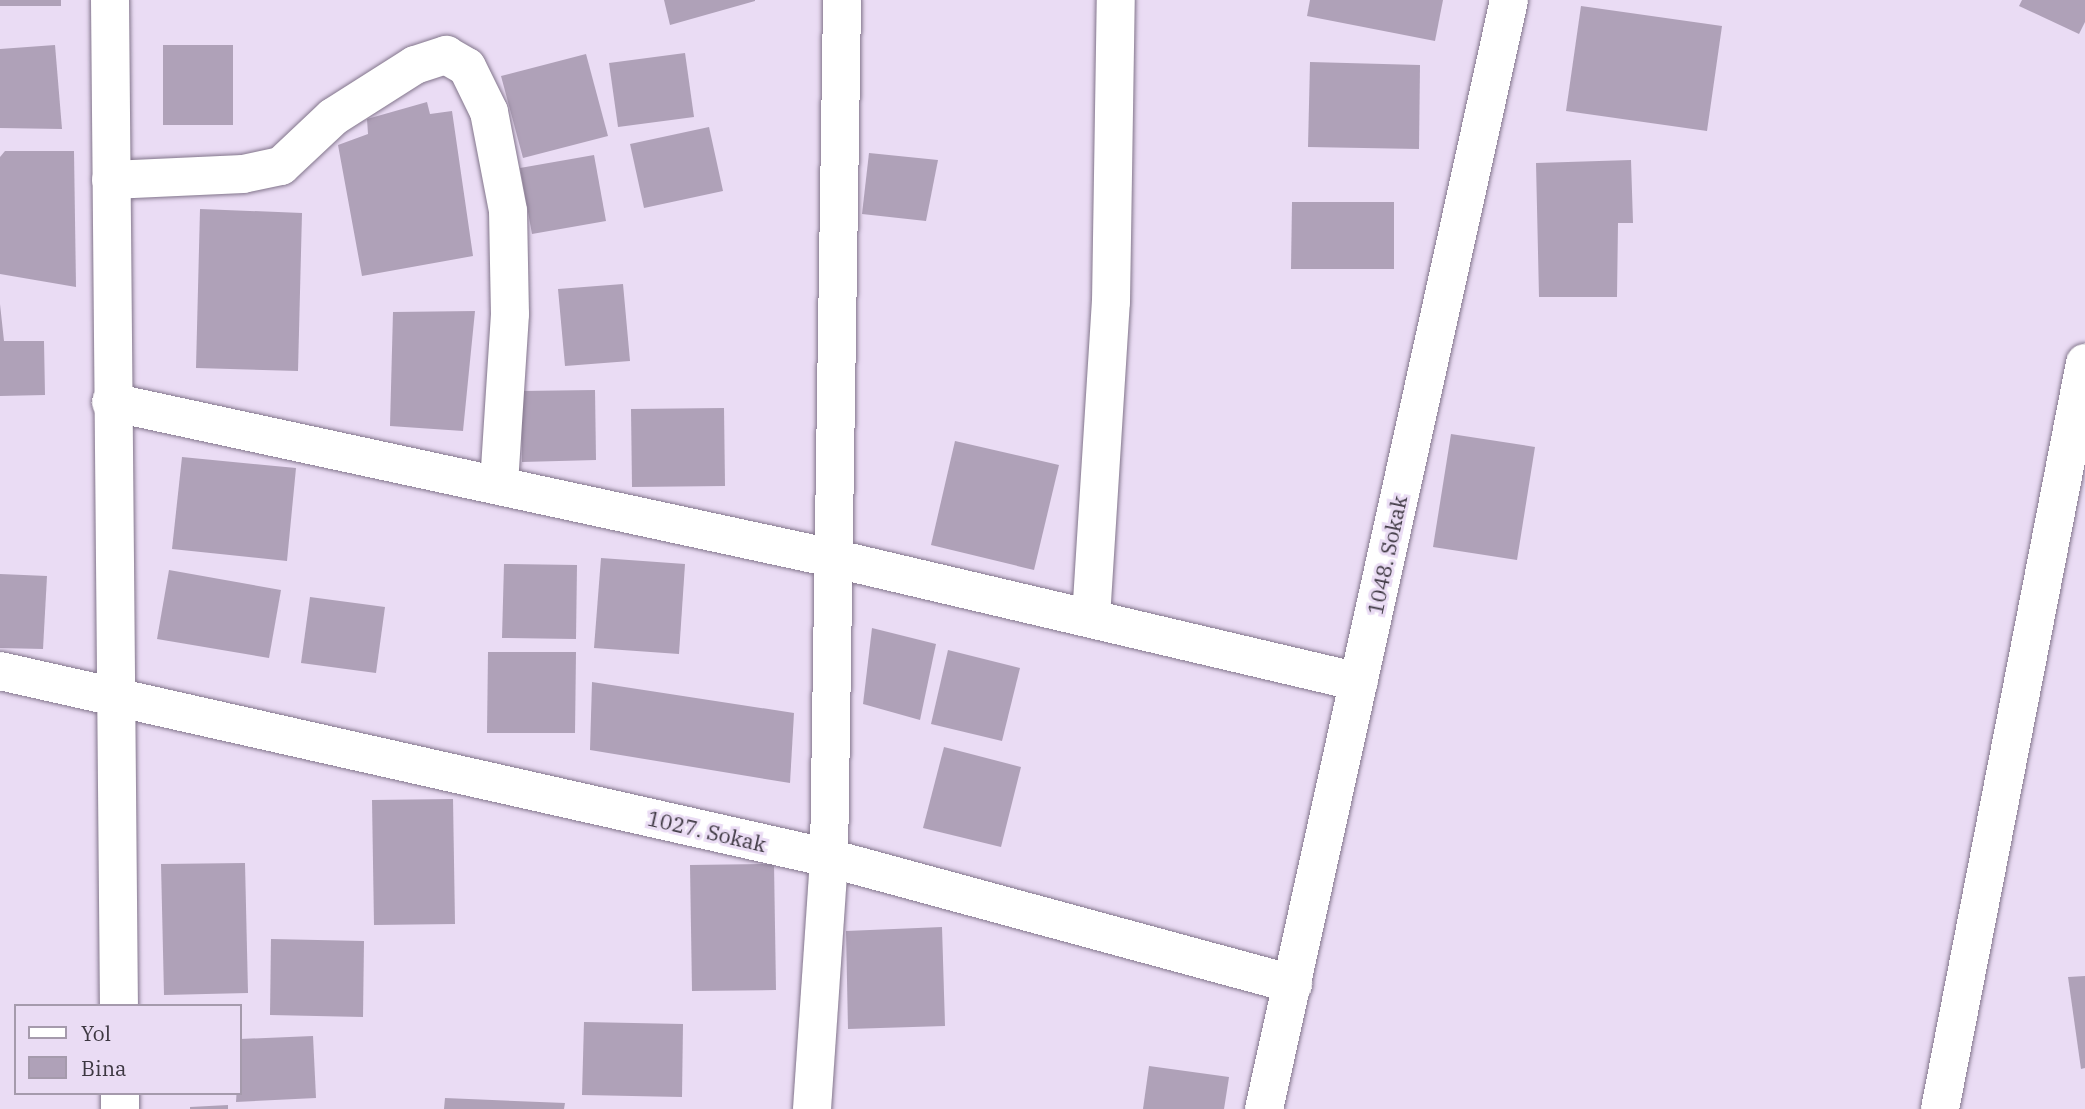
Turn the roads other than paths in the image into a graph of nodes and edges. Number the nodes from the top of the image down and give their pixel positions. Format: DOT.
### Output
graph roads {
  1 [pos="110,0"];
  2 [pos="842,0"];
  3 [pos="1116,0"];
  4 [pos="1509,0"];
  5 [pos="111,180"];
  6 [pos="2085,363"];
  7 [pos="111,401"];
  8 [pos="499,484"];
  9 [pos="832,558"];
  10 [pos="1091,618"];
  11 [pos="0,671"];
  12 [pos="1359,682"];
  13 [pos="116,696"];
  14 [pos="829,859"];
  15 [pos="1293,984"];
  16 [pos="119,1004"];
  17 [pos="812,1109"];
  18 [pos="1264,1109"];
  19 [pos="1940,1109"];
  1 -- 5 [label="street"];
  2 -- 9 [label="street"];
  3 -- 10 [label="street"];
  4 -- 12 [label="street, 1048. Sokak"];
  5 -- 7 [label="street"];
  5 -- 8 [label="street"];
  6 -- 19 [label="street"];
  7 -- 8 [label="street"];
  7 -- 13 [label="street"];
  8 -- 9 [label="street"];
  9 -- 10 [label="street"];
  9 -- 14 [label="street"];
  10 -- 12 [label="street"];
  11 -- 13 [label="street, 1027. Sokak"];
  12 -- 15 [label="street, 1048. Sokak"];
  13 -- 14 [label="street, 1027. Sokak"];
  13 -- 16 [label="street"];
  14 -- 15 [label="street, 1027. Sokak"];
  14 -- 17 [label="street"];
  15 -- 18 [label="street, 1048. Sokak"];
}
